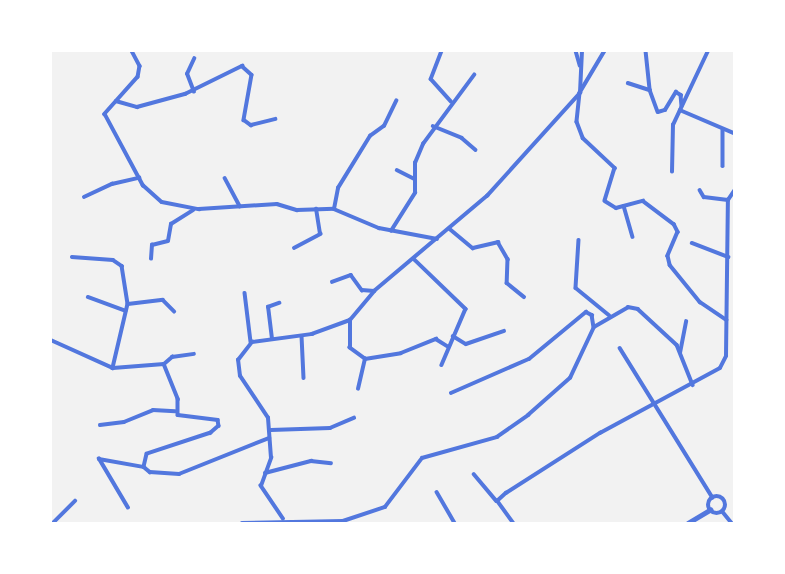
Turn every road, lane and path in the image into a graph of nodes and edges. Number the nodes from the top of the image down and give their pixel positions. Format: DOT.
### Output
graph roads {
  1 [pos="132,51"];
  2 [pos="442,51"];
  3 [pos="579,51"];
  4 [pos="605,51"];
  5 [pos="646,51"];
  6 [pos="708,51"];
  7 [pos="194,59"];
  8 [pos="474,75"];
  9 [pos="628,83"];
  10 [pos="650,90"];
  11 [pos="194,92"];
  12 [pos="580,93"];
  13 [pos="116,101"];
  14 [pos="396,101"];
  15 [pos="451,101"];
  16 [pos="681,108"];
  17 [pos="275,119"];
  18 [pos="433,126"];
  19 [pos="723,130"];
  20 [pos="734,133"];
  21 [pos="476,150"];
  22 [pos="723,166"];
  23 [pos="397,170"];
  24 [pos="672,172"];
  25 [pos="139,178"];
  26 [pos="225,178"];
  27 [pos="415,178"];
  28 [pos="700,190"];
  29 [pos="734,191"];
  30 [pos="84,197"];
  31 [pos="728,200"];
  32 [pos="240,206"];
  33 [pos="624,206"];
  34 [pos="195,209"];
  35 [pos="316,209"];
  36 [pos="334,209"];
  37 [pos="450,229"];
  38 [pos="391,231"];
  39 [pos="633,237"];
  40 [pos="437,239"];
  41 [pos="579,240"];
  42 [pos="692,243"];
  43 [pos="294,248"];
  44 [pos="72,257"];
  45 [pos="728,257"];
  46 [pos="151,259"];
  47 [pos="414,259"];
  48 [pos="728,280"];
  49 [pos="734,280"];
  50 [pos="332,282"];
  51 [pos="374,290"];
  52 [pos="245,293"];
  53 [pos="524,297"];
  54 [pos="88,298"];
  55 [pos="279,303"];
  56 [pos="128,304"];
  57 [pos="126,311"];
  58 [pos="174,311"];
  59 [pos="608,316"];
  60 [pos="350,320"];
  61 [pos="727,320"];
  62 [pos="686,322"];
  63 [pos="594,327"];
  64 [pos="504,331"];
  65 [pos="302,336"];
  66 [pos="453,336"];
  67 [pos="272,339"];
  68 [pos="51,340"];
  69 [pos="251,342"];
  70 [pos="447,346"];
  71 [pos="620,348"];
  72 [pos="680,353"];
  73 [pos="194,354"];
  74 [pos="365,359"];
  75 [pos="164,364"];
  76 [pos="442,365"];
  77 [pos="113,368"];
  78 [pos="304,378"];
  79 [pos="693,385"];
  80 [pos="358,389"];
  81 [pos="451,393"];
  82 [pos="654,405"];
  83 [pos="175,411"];
  84 [pos="354,418"];
  85 [pos="100,425"];
  86 [pos="271,430"];
  87 [pos="269,438"];
  88 [pos="331,463"];
  89 [pos="144,467"];
  90 [pos="265,473"];
  91 [pos="474,474"];
  92 [pos="437,492"];
  93 [pos="713,498"];
  94 [pos="75,500"];
  95 [pos="497,501"];
  96 [pos="128,508"];
  97 [pos="734,508"];
  98 [pos="710,510"];
  99 [pos="724,510"];
  100 [pos="284,520"];
  101 [pos="348,521"];
  102 [pos="312,522"];
  103 [pos="53,523"];
  104 [pos="242,523"];
  105 [pos="455,523"];
  106 [pos="512,523"];
  107 [pos="688,523"];
  108 [pos="732,523"];
  1 -- 13 [label="street"];
  2 -- 15 [label="street"];
  3 -- 12 [label="street"];
  4 -- 12 [label="street"];
  5 -- 10 [label="street"];
  6 -- 16 [label="street"];
  7 -- 11 [label="street"];
  8 -- 15 [label="street"];
  9 -- 10 [label="street"];
  10 -- 16 [label="street"];
  11 -- 13 [label="street"];
  11 -- 17 [label="street"];
  12 -- 33 [label="street"];
  12 -- 37 [label="street"];
  13 -- 25 [label="street"];
  14 -- 36 [label="street"];
  15 -- 18 [label="street"];
  16 -- 19 [label="street"];
  16 -- 24 [label="street"];
  18 -- 21 [label="street"];
  18 -- 27 [label="street"];
  19 -- 20 [label="street"];
  19 -- 22 [label="street"];
  23 -- 27 [label="street"];
  25 -- 30 [label="street"];
  25 -- 34 [label="street"];
  26 -- 32 [label="street"];
  27 -- 38 [label="street"];
  28 -- 31 [label="street"];
  29 -- 31 [label="street"];
  31 -- 45 [label="street"];
  32 -- 34 [label="street"];
  32 -- 35 [label="street"];
  33 -- 39 [label="street"];
  33 -- 61 [label="street"];
  34 -- 46 [label="street"];
  35 -- 36 [label="street"];
  35 -- 43 [label="street"];
  36 -- 38 [label="street"];
  37 -- 40 [label="street"];
  37 -- 53 [label="street"];
  38 -- 40 [label="street"];
  40 -- 47 [label="street"];
  41 -- 59 [label="street"];
  42 -- 45 [label="street"];
  44 -- 56 [label="street"];
  45 -- 48 [label="street"];
  47 -- 51 [label="street"];
  47 -- 66 [label="street"];
  48 -- 49 [label="street"];
  48 -- 61 [label="street"];
  50 -- 51 [label="street"];
  51 -- 60 [label="street"];
  52 -- 69 [label="street"];
  54 -- 57 [label="street"];
  55 -- 67 [label="street"];
  56 -- 57 [label="street"];
  56 -- 58 [label="street"];
  57 -- 77 [label="street"];
  59 -- 63 [label="street"];
  59 -- 72 [label="street"];
  60 -- 65 [label="street"];
  60 -- 74 [label="street"];
  61 -- 79 [label="street"];
  62 -- 72 [label="street"];
  63 -- 81 [label="street"];
  63 -- 101 [label="street"];
  64 -- 66 [label="street"];
  65 -- 67 [label="street"];
  65 -- 78 [label="street"];
  66 -- 70 [label="street"];
  67 -- 69 [label="street"];
  68 -- 77 [label="street"];
  69 -- 86 [label="street"];
  70 -- 74 [label="street"];
  70 -- 76 [label="street"];
  71 -- 82 [label="street"];
  72 -- 79 [label="street"];
  73 -- 75 [label="street"];
  74 -- 80 [label="street"];
  75 -- 77 [label="street"];
  75 -- 83 [label="street"];
  79 -- 82 [label="street"];
  82 -- 93 [label="street"];
  82 -- 95 [label="street"];
  83 -- 85 [label="street"];
  83 -- 89 [label="street"];
  84 -- 86 [label="street"];
  86 -- 87 [label="street"];
  87 -- 89 [label="street"];
  87 -- 90 [label="street"];
  88 -- 90 [label="street"];
  89 -- 96 [label="street"];
  90 -- 100 [label="street"];
  91 -- 95 [label="street"];
  92 -- 105 [label="street"];
  93 -- 98 [label="street"];
  93 -- 99 [label="street"];
  94 -- 103 [label="street"];
  95 -- 106 [label="street"];
  97 -- 99 [label="street"];
  98 -- 99 [label="street"];
  98 -- 107 [label="street"];
  99 -- 108 [label="street"];
  100 -- 102 [label="street"];
  100 -- 104 [label="street"];
  101 -- 102 [label="street"];
}
